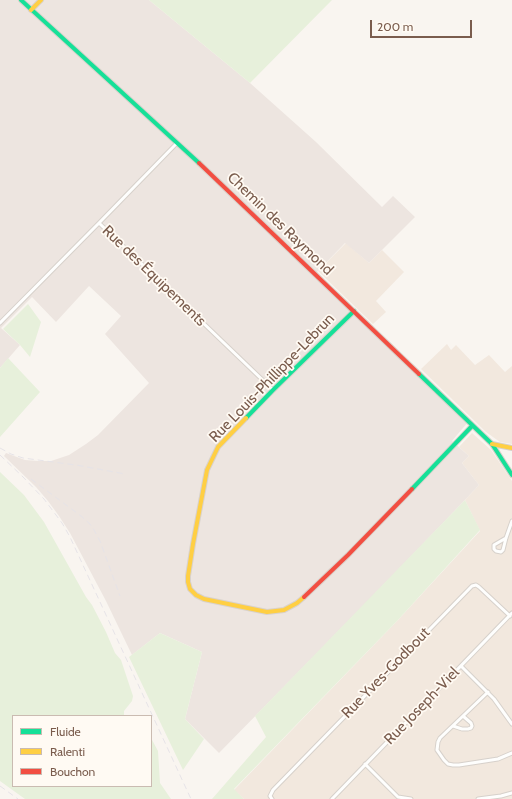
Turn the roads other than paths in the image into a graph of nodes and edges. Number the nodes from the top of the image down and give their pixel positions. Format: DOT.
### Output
graph roads {
  1 [pos="22,0"];
  2 [pos="41,0"];
  3 [pos="31,10"];
  4 [pos="177,143"];
  5 [pos="99,223"];
  6 [pos="354,311"];
  7 [pos="0,323"];
  8 [pos="273,390"];
  9 [pos="472,426"];
  10 [pos="492,444"];
  11 [pos="512,448"];
  12 [pos="512,475"];
  13 [pos="512,521"];
  14 [pos="506,538"];
  15 [pos="511,614"];
  16 [pos="461,666"];
  17 [pos="488,692"];
  18 [pos="463,716"];
  19 [pos="512,724"];
  20 [pos="453,726"];
  21 [pos="512,753"];
  22 [pos="365,764"];
  23 [pos="512,793"];
  24 [pos="272,799"];
  25 [pos="332,799"];
  26 [pos="411,799"];
  27 [pos="478,799"];
  1 -- 3 [label="street, Chemin des Raymond"];
  2 -- 3 [label="street"];
  3 -- 4 [label="street, Chemin des Raymond"];
  4 -- 5 [label="street, Rue des Équipements"];
  4 -- 6 [label="street, Chemin des Raymond"];
  5 -- 7 [label="street"];
  5 -- 8 [label="street, Rue des Équipements"];
  6 -- 8 [label="street, Rue Louis-Phillippe-Lebrun"];
  6 -- 9 [label="street, Chemin des Raymond"];
  8 -- 9 [label="street, Rue Louis-Phillippe-Lebrun"];
  9 -- 10 [label="street, Chemin des Raymond"];
  10 -- 11 [label="street"];
  10 -- 12 [label="street, Chemin des Raymond"];
  13 -- 14 [label="street"];
  14 -- 14 [label="street"];
  15 -- 16 [label="street, Rue Joseph-Viel"];
  15 -- 24 [label="street, Rue Yves-Godbout"];
  16 -- 17 [label="street"];
  16 -- 22 [label="street, Rue Joseph-Viel"];
  17 -- 18 [label="street"];
  17 -- 19 [label="street"];
  18 -- 20 [label="street"];
  18 -- 20 [label="street"];
  20 -- 21 [label="street"];
  22 -- 25 [label="street, Rue Joseph-Viel"];
  22 -- 26 [label="street"];
  23 -- 27 [label="street"];
}
